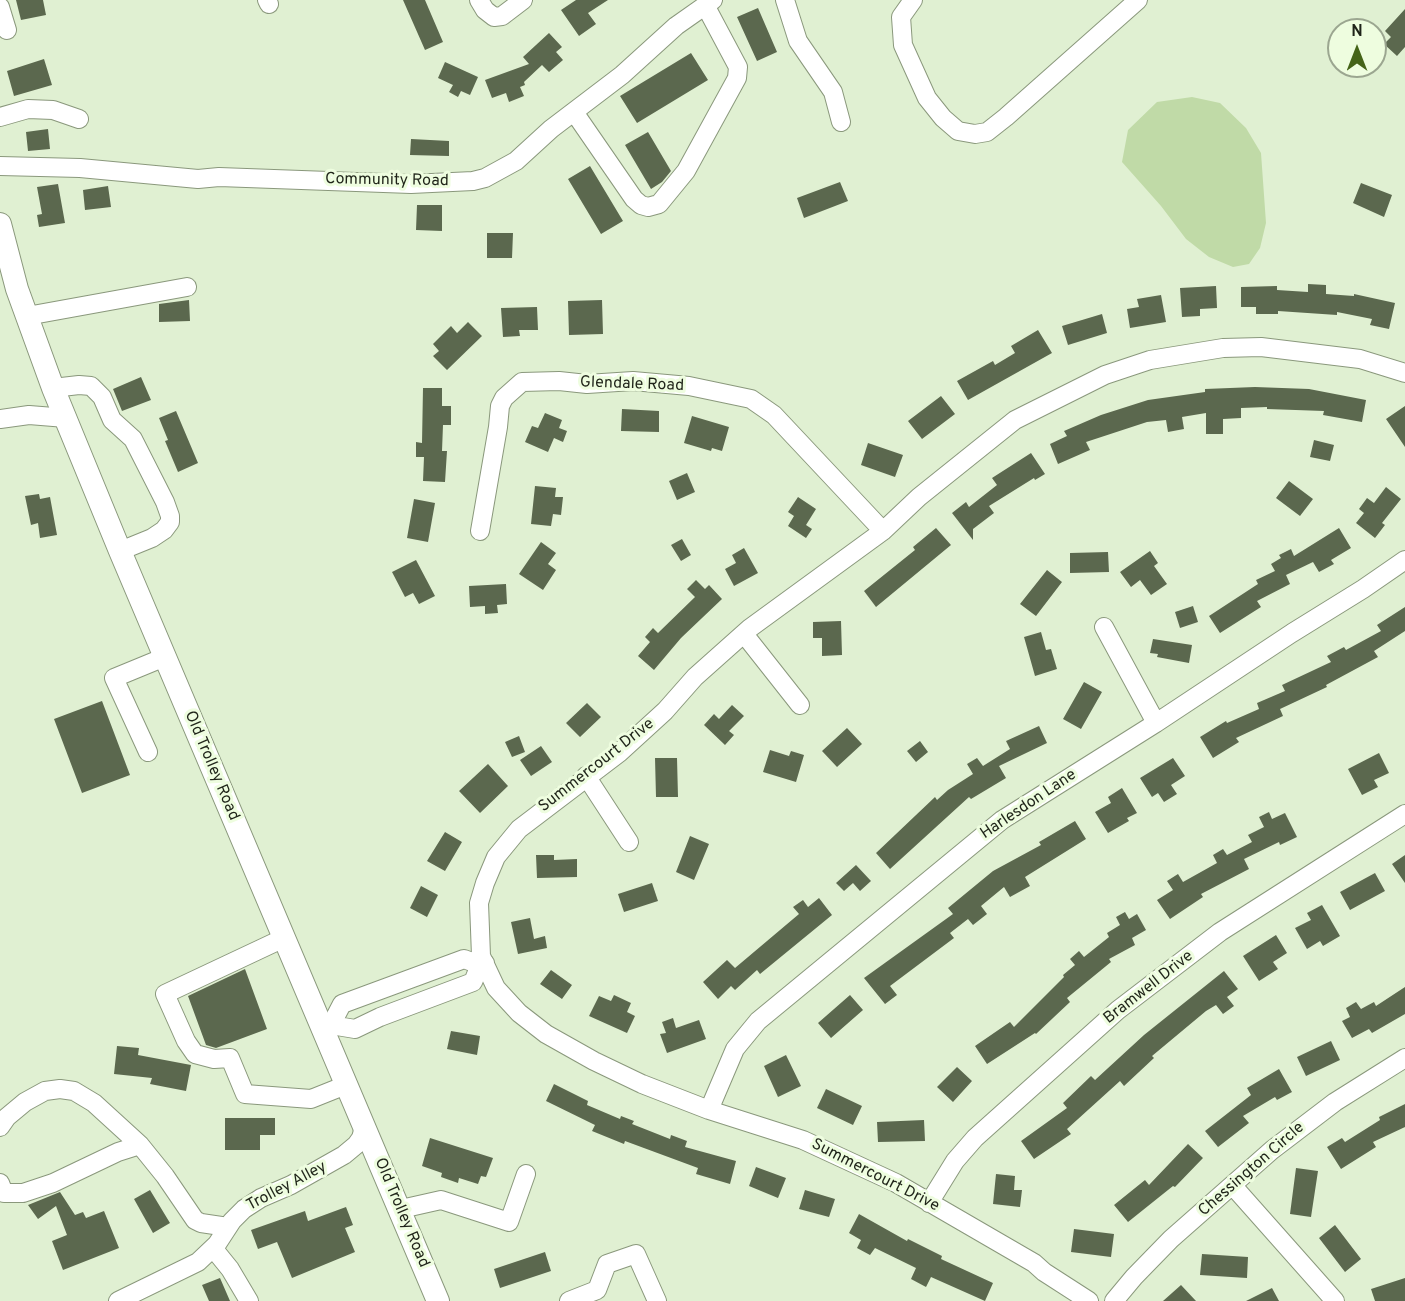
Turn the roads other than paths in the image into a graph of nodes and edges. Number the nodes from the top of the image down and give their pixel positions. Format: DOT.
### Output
graph roads {
  1 [pos="478,0"];
  2 [pos="523,0"];
  3 [pos="785,0"];
  4 [pos="913,0"];
  5 [pos="1138,0"];
  6 [pos="708,2"];
  7 [pos="0,7"];
  8 [pos="7,30"];
  9 [pos="574,112"];
  10 [pos="0,117"];
  11 [pos="79,119"];
  12 [pos="841,122"];
  13 [pos="0,166"];
  14 [pos="0,224"];
  15 [pos="187,287"];
  16 [pos="27,316"];
  17 [pos="1405,373"];
  18 [pos="53,388"];
  19 [pos="66,418"];
  20 [pos="0,419"];
  21 [pos="480,531"];
  22 [pos="883,531"];
  23 [pos="120,551"];
  24 [pos="1405,560"];
  25 [pos="1104,627"];
  26 [pos="744,634"];
  27 [pos="165,657"];
  28 [pos="800,705"];
  29 [pos="1156,723"];
  30 [pos="148,752"];
  31 [pos="586,776"];
  32 [pos="1405,814"];
  33 [pos="629,842"];
  34 [pos="284,938"];
  35 [pos="482,964"];
  36 [pos="327,1027"];
  37 [pos="1405,1058"];
  38 [pos="346,1085"];
  39 [pos="708,1110"];
  40 [pos="0,1126"];
  41 [pos="364,1127"];
  42 [pos="140,1145"];
  43 [pos="526,1174"];
  44 [pos="0,1183"];
  45 [pos="1233,1186"];
  46 [pos="928,1203"];
  47 [pos="401,1209"];
  48 [pos="228,1227"];
  49 [pos="213,1248"];
  50 [pos="118,1301"];
  51 [pos="249,1301"];
  52 [pos="438,1301"];
  53 [pos="569,1301"];
  54 [pos="657,1301"];
  55 [pos="1089,1301"];
  56 [pos="1114,1301"];
  57 [pos="1335,1301"];
  1 -- 2 [label="street"];
  3 -- 12 [label="street"];
  4 -- 5 [label="street"];
  6 -- 9 [label="street, Community Road"];
  6 -- 9 [label="street"];
  7 -- 8 [label="street"];
  9 -- 13 [label="street, Community Road"];
  10 -- 11 [label="street"];
  14 -- 16 [label="main road, Old Trolley Road"];
  15 -- 16 [label="street"];
  16 -- 18 [label="main road, Old Trolley Road"];
  17 -- 22 [label="street, Summercourt Drive"];
  18 -- 19 [label="main road, Old Trolley Road"];
  18 -- 23 [label="street"];
  19 -- 20 [label="street"];
  19 -- 23 [label="main road, Old Trolley Road"];
  21 -- 22 [label="street, Glendale Road"];
  22 -- 26 [label="street, Summercourt Drive"];
  23 -- 27 [label="main road, Old Trolley Road"];
  24 -- 29 [label="street, Harlesdon Lane"];
  25 -- 29 [label="street"];
  26 -- 28 [label="street"];
  26 -- 31 [label="street, Summercourt Drive"];
  27 -- 30 [label="street"];
  27 -- 34 [label="main road, Old Trolley Road"];
  29 -- 39 [label="street, Harlesdon Lane"];
  31 -- 33 [label="street"];
  31 -- 35 [label="street, Summercourt Drive"];
  32 -- 46 [label="street, Bramwell Drive"];
  34 -- 36 [label="main road, Old Trolley Road"];
  34 -- 38 [label="street"];
  35 -- 36 [label="street"];
  35 -- 36 [label="street"];
  35 -- 39 [label="street, Summercourt Drive"];
  36 -- 38 [label="main road, Old Trolley Road"];
  37 -- 45 [label="street, Chessington Circle"];
  38 -- 41 [label="main road, Old Trolley Road"];
  39 -- 46 [label="street, Summercourt Drive"];
  40 -- 42 [label="street"];
  41 -- 47 [label="main road, Old Trolley Road"];
  41 -- 48 [label="street, Trolley Alley"];
  42 -- 44 [label="street"];
  42 -- 48 [label="street"];
  43 -- 47 [label="street"];
  45 -- 56 [label="street, Chessington Circle"];
  45 -- 57 [label="street"];
  46 -- 55 [label="street, Summercourt Drive"];
  47 -- 52 [label="main road, Old Trolley Road"];
  48 -- 49 [label="street, Trolley Alley"];
  49 -- 50 [label="street, Trolley Alley"];
  49 -- 51 [label="street"];
  53 -- 54 [label="street"];
}
